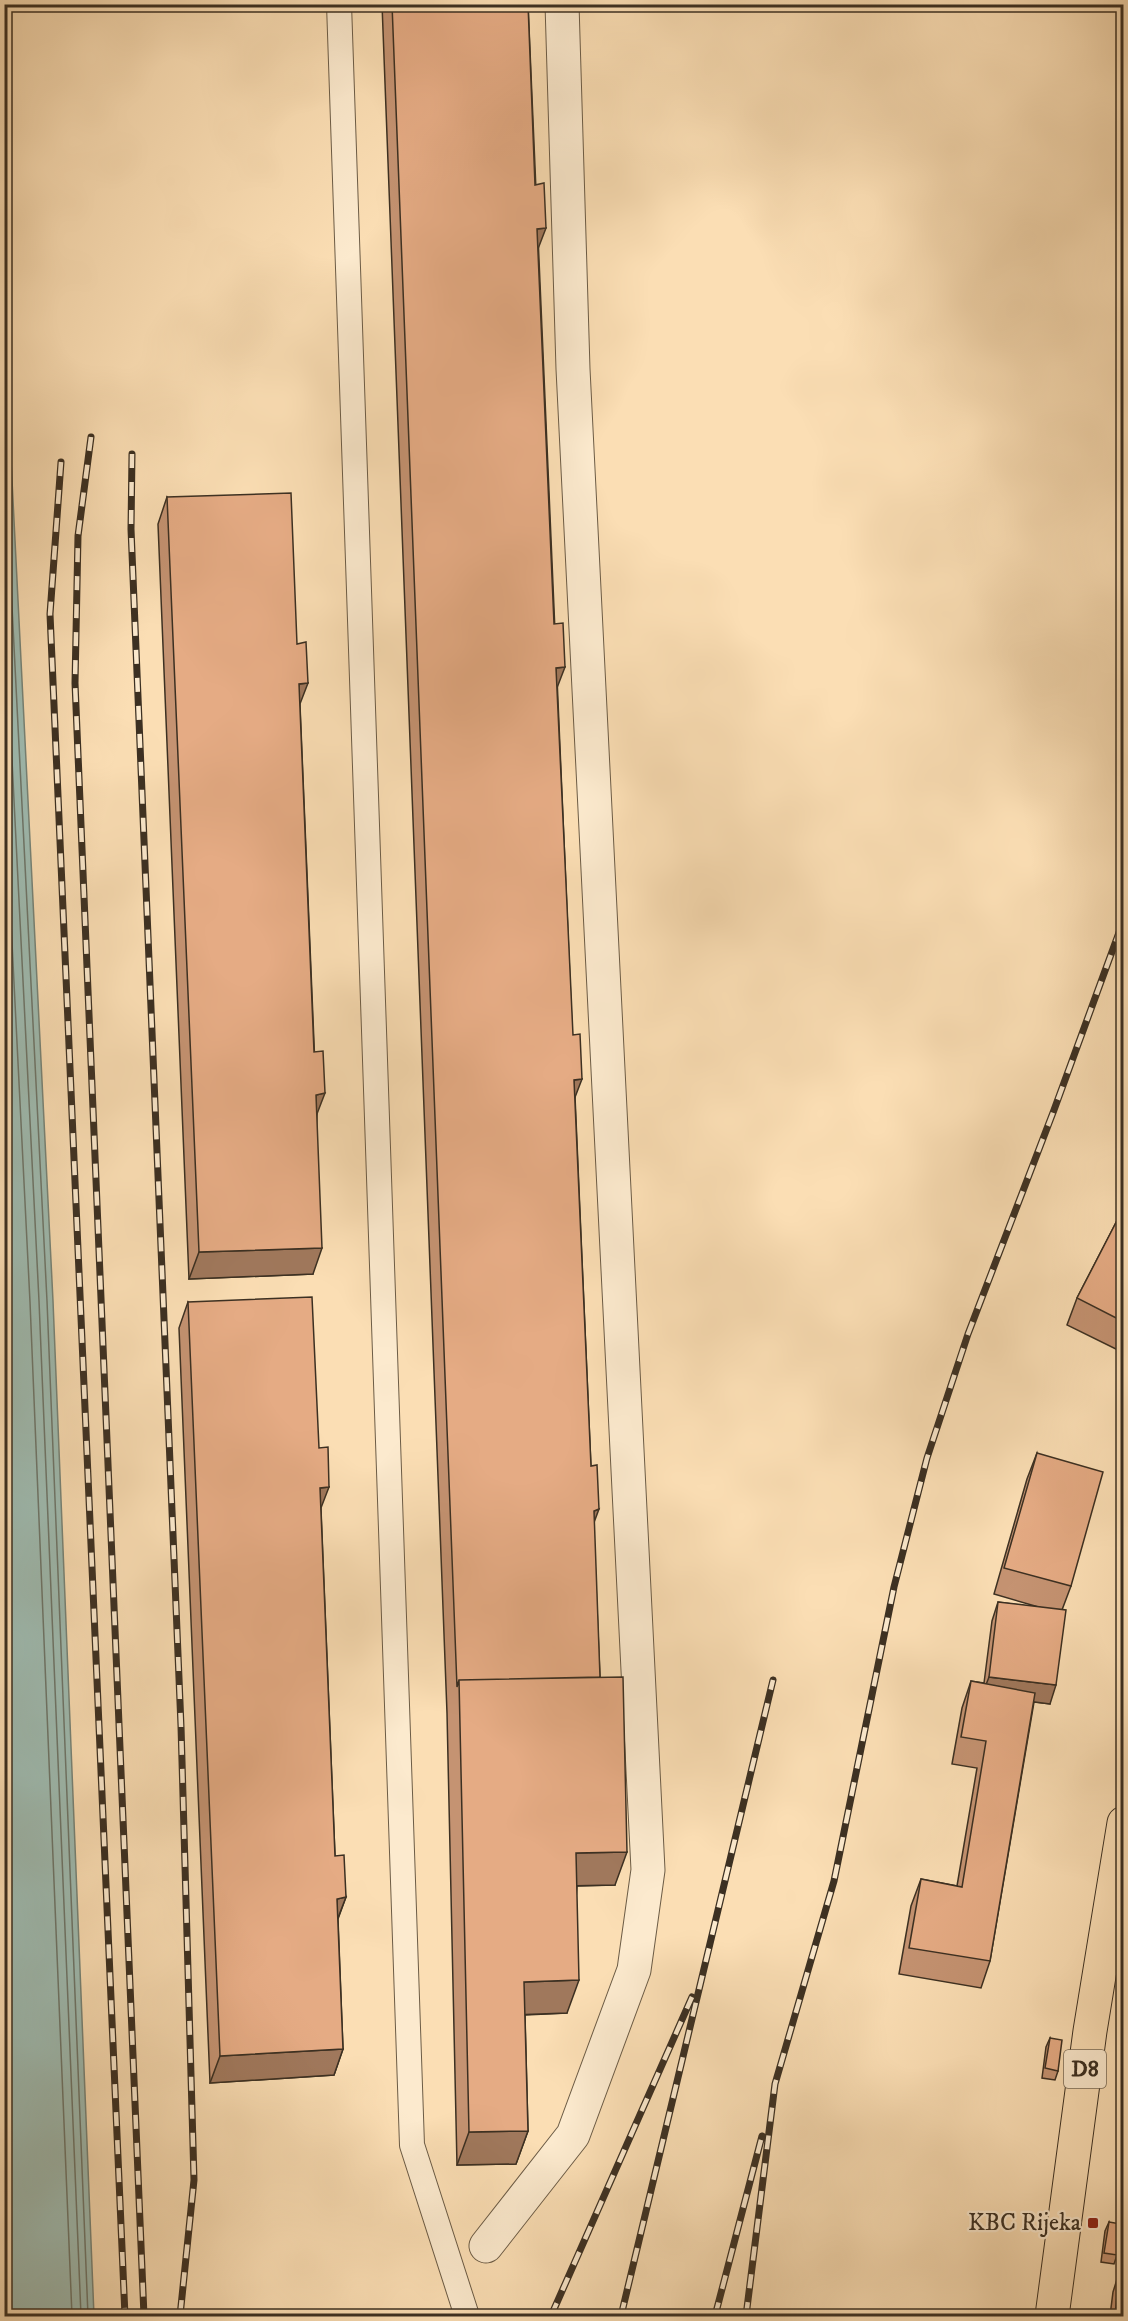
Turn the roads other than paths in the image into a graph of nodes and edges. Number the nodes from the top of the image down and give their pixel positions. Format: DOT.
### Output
graph roads {
  1 [pos="339,4"];
  2 [pos="562,4"];
  3 [pos="1124,1822"];
  4 [pos="486,2246"];
  5 [pos="467,2316"];
  6 [pos="1052,2316"];
  1 -- 5 [label="lane"];
  2 -- 4 [label="street"];
  3 -- 6 [label="main road, D8"];
}
